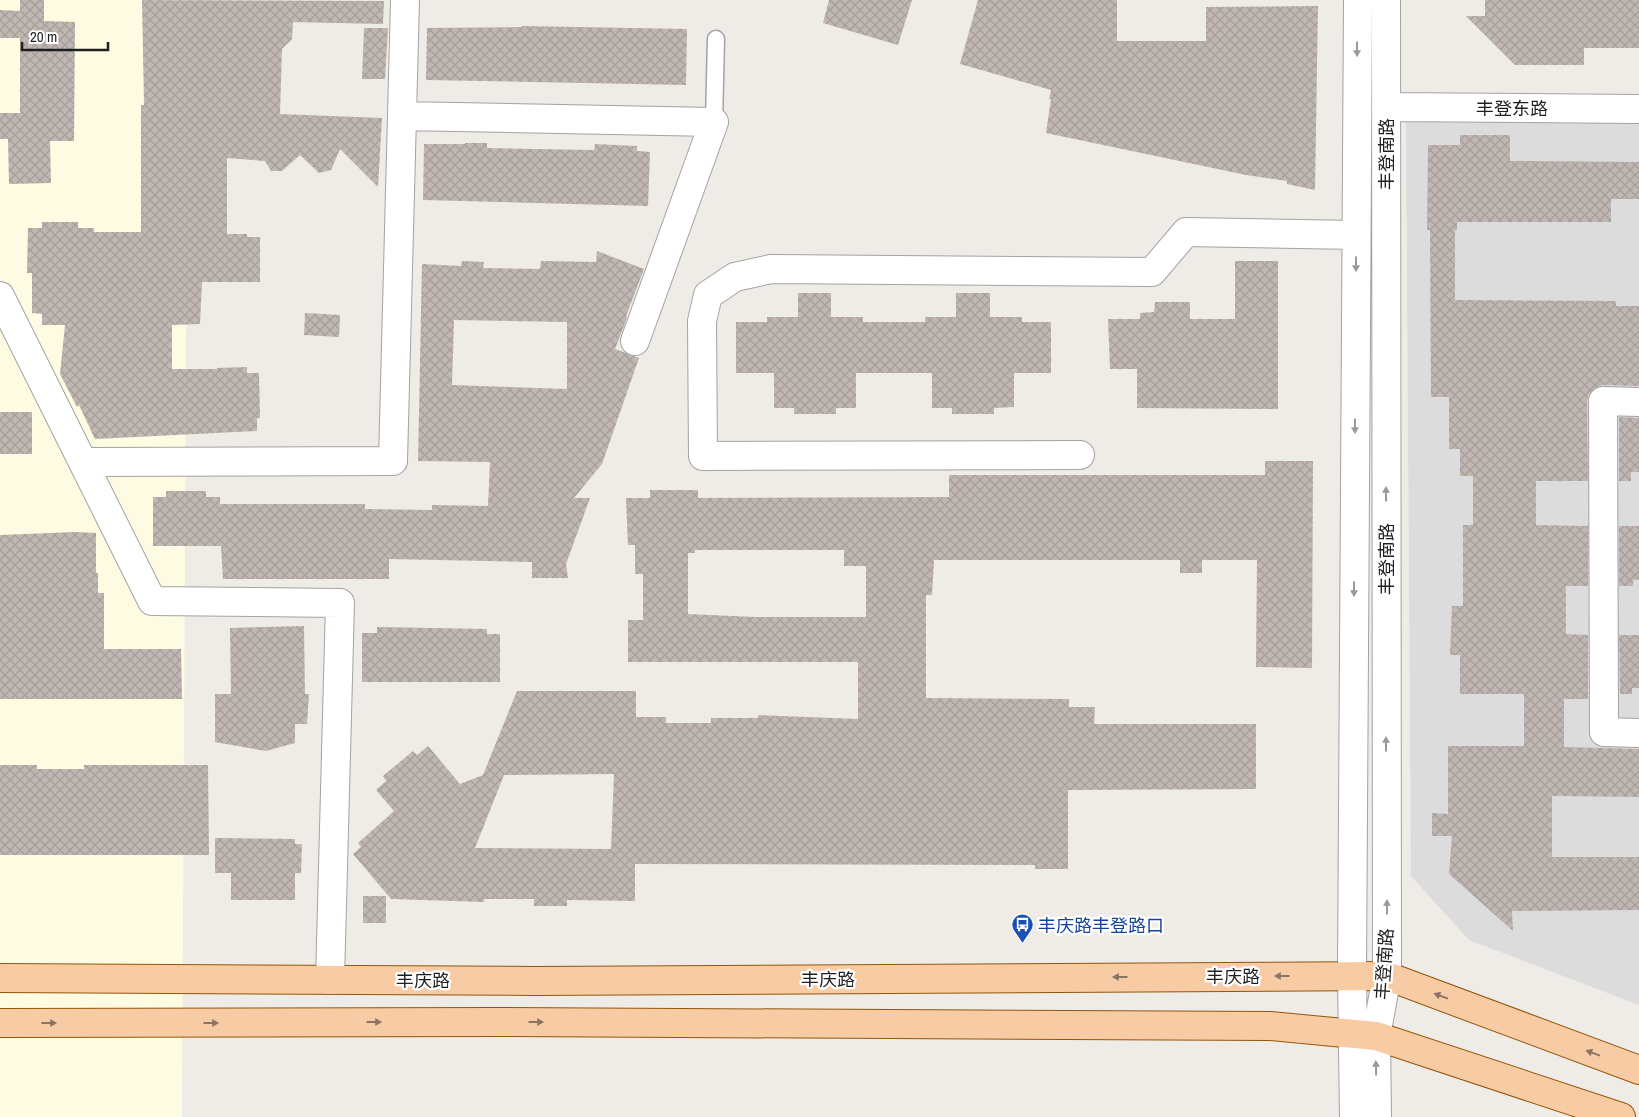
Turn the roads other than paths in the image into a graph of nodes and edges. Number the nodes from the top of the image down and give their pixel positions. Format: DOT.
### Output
graph roads {
  1 [pos="405,0"];
  2 [pos="1358,0"];
  3 [pos="1386,0"];
  4 [pos="716,39"];
  5 [pos="1386,107"];
  6 [pos="1639,109"];
  7 [pos="402,116"];
  8 [pos="714,122"];
  9 [pos="1356,234"];
  10 [pos="0,296"];
  11 [pos="635,342"];
  12 [pos="1639,402"];
  13 [pos="1080,455"];
  14 [pos="83,462"];
  15 [pos="1639,732"];
  16 [pos="1352,976"];
  17 [pos="1387,976"];
  18 [pos="0,978"];
  19 [pos="330,980"];
  20 [pos="0,1023"];
  21 [pos="1364,1035"];
  22 [pos="1639,1070"];
  23 [pos="1354,1117"];
  24 [pos="1378,1117"];
  25 [pos="1621,1117"];
  1 -- 7 [label="street"];
  2 -- 9 [label="street, 丰登南路, one-way"];
  3 -- 5 [label="street, 丰登南路"];
  4 -- 8 [label="lane"];
  5 -- 6 [label="street, 丰登东路"];
  17 -- 5 [label="street, 丰登南路, one-way"];
  7 -- 8 [label="street"];
  7 -- 14 [label="street"];
  8 -- 11 [label="street"];
  9 -- 13 [label="street"];
  9 -- 16 [label="street, 丰登南路, one-way"];
  10 -- 14 [label="street"];
  12 -- 15 [label="street"];
  14 -- 19 [label="street"];
  16 -- 17 [label="main road, 丰庆路"];
  16 -- 19 [label="main road, 丰庆路, one-way"];
  16 -- 21 [label="street, 丰登南路"];
  17 -- 21 [label="street, 丰登南路"];
  22 -- 17 [label="main road, 丰庆路, one-way"];
  18 -- 19 [label="main road, 丰庆路"];
  20 -- 21 [label="main road, one-way"];
  21 -- 23 [label="street, 丰登南路"];
  24 -- 21 [label="street, 丰登南路, one-way"];
  21 -- 25 [label="main road"];
}
